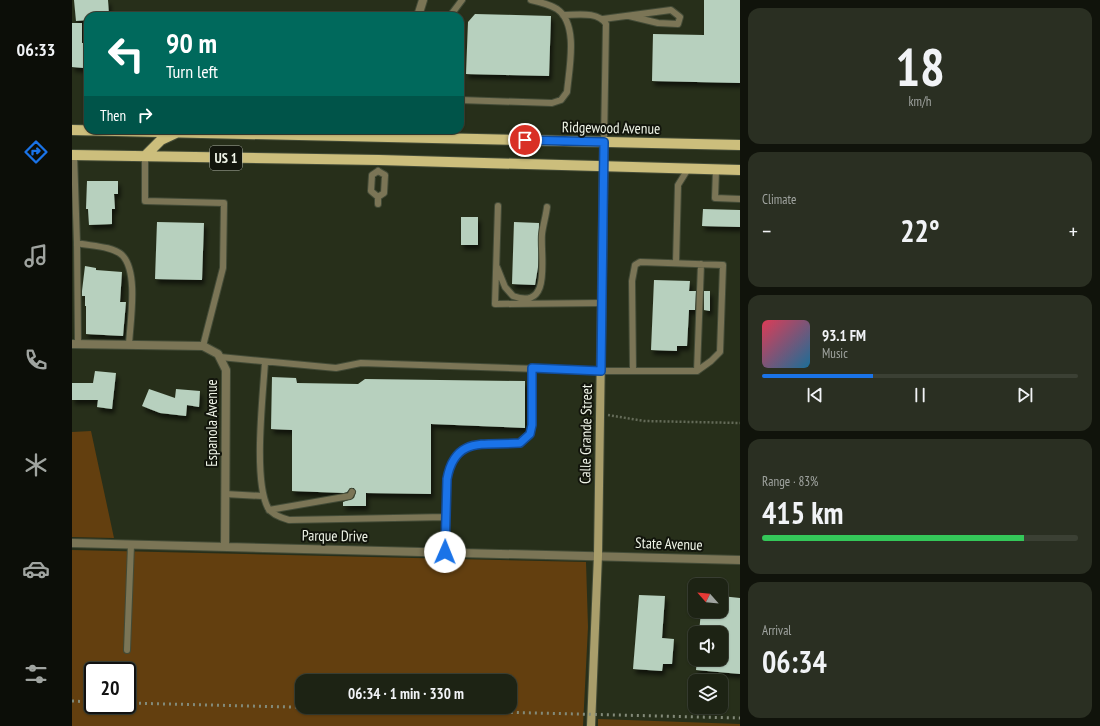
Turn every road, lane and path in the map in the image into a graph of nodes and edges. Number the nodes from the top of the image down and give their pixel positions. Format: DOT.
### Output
graph roads {
  1 [pos="423,0"];
  2 [pos="462,0"];
  3 [pos="531,0"];
  4 [pos="419,12"];
  5 [pos="453,12"];
  6 [pos="563,15"];
  7 [pos="629,16"];
  8 [pos="603,19"];
  9 [pos="464,100"];
  10 [pos="72,130"];
  11 [pos="84,130"];
  12 [pos="173,134"];
  13 [pos="408,134"];
  14 [pos="604,142"];
  15 [pos="740,145"];
  16 [pos="73,155"];
  17 [pos="145,156"];
  18 [pos="378,160"];
  19 [pos="604,167"];
  20 [pos="688,169"];
  21 [pos="716,170"];
  22 [pos="740,170"];
  23 [pos="378,171"];
  24 [pos="740,199"];
  25 [pos="498,206"];
  26 [pos="547,207"];
  27 [pos="77,243"];
  28 [pos="676,263"];
  29 [pos="496,264"];
  30 [pos="701,264"];
  31 [pos="602,303"];
  32 [pos="75,344"];
  33 [pos="129,345"];
  34 [pos="203,346"];
  35 [pos="220,357"];
  36 [pos="265,362"];
  37 [pos="532,368"];
  38 [pos="601,371"];
  39 [pos="633,371"];
  40 [pos="697,371"];
  41 [pos="600,413"];
  42 [pos="740,423"];
  43 [pos="352,492"];
  44 [pos="225,494"];
  45 [pos="263,496"];
  46 [pos="269,510"];
  47 [pos="446,517"];
  48 [pos="72,544"];
  49 [pos="131,545"];
  50 [pos="225,547"];
  51 [pos="445,552"];
  52 [pos="598,555"];
  53 [pos="740,560"];
  54 [pos="128,650"];
  55 [pos="591,726"];
  1 -- 4 [label="street"];
  2 -- 5 [label="lane"];
  3 -- 6 [label="lane"];
  6 -- 8 [label="lane"];
  6 -- 9 [label="lane"];
  7 -- 7 [label="lane"];
  7 -- 8 [label="lane"];
  8 -- 14 [label="lane"];
  10 -- 11 [label="main road, Ridgewood Avenue / US 1"];
  12 -- 17 [label="main road"];
  13 -- 14 [label="main road, Ridgewood Avenue / US 1"];
  14 -- 15 [label="main road, Ridgewood Avenue / US 1"];
  14 -- 19 [label="street, Calle Grande Street"];
  16 -- 17 [label="main road, US 1"];
  16 -- 27 [label="lane"];
  17 -- 18 [label="main road, US 1"];
  17 -- 34 [label="lane"];
  18 -- 19 [label="main road, US 1"];
  18 -- 23 [label="lane"];
  19 -- 20 [label="main road, US 1"];
  19 -- 31 [label="street, Calle Grande Street"];
  20 -- 21 [label="main road, US 1"];
  20 -- 28 [label="lane"];
  21 -- 22 [label="main road, US 1"];
  21 -- 24 [label="lane"];
  23 -- 23 [label="lane"];
  25 -- 29 [label="lane"];
  26 -- 29 [label="lane"];
  27 -- 32 [label="lane"];
  27 -- 33 [label="lane"];
  28 -- 30 [label="lane"];
  28 -- 39 [label="lane"];
  29 -- 31 [label="lane"];
  30 -- 40 [label="lane"];
  30 -- 40 [label="lane"];
  31 -- 38 [label="street, Calle Grande Street"];
  32 -- 33 [label="street"];
  33 -- 34 [label="street"];
  34 -- 35 [label="street, Espanola Avenue"];
  35 -- 36 [label="lane"];
  35 -- 44 [label="street, Espanola Avenue"];
  36 -- 37 [label="lane"];
  36 -- 45 [label="lane"];
  37 -- 38 [label="lane"];
  37 -- 47 [label="lane"];
  38 -- 39 [label="lane"];
  38 -- 41 [label="street, Calle Grande Street"];
  39 -- 40 [label="lane"];
  41 -- 42 [label="path"];
  41 -- 52 [label="street, Calle Grande Street"];
  43 -- 46 [label="lane"];
  44 -- 45 [label="lane"];
  44 -- 50 [label="street, Espanola Avenue"];
  45 -- 46 [label="lane"];
  46 -- 47 [label="lane"];
  47 -- 51 [label="lane"];
  48 -- 49 [label="street, Parque Drive"];
  49 -- 50 [label="street, Parque Drive"];
  49 -- 54 [label="lane"];
  50 -- 51 [label="street, Parque Drive"];
  51 -- 52 [label="street, Parque Drive"];
  52 -- 53 [label="street, State Avenue"];
  52 -- 55 [label="street, Calle Grande Street"];
}
